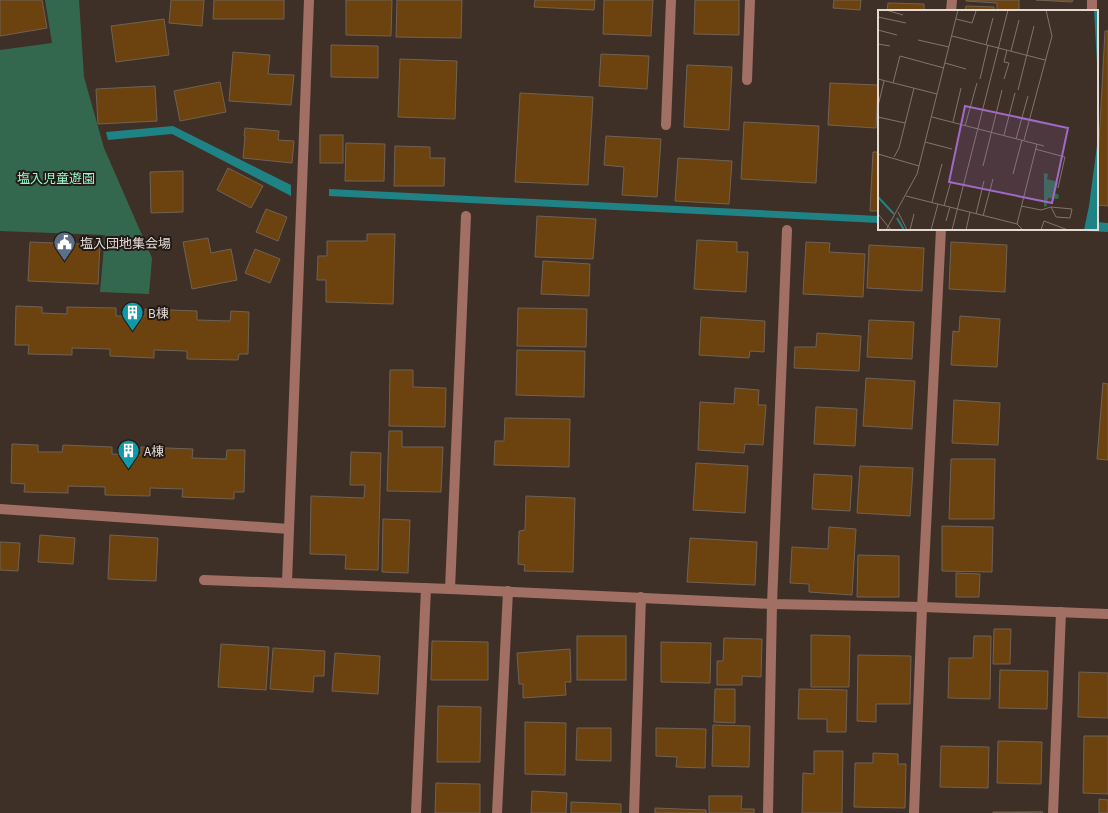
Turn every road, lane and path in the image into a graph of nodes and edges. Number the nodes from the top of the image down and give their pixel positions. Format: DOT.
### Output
graph roads {
  1 [pos="309,0"];
  2 [pos="671,0"];
  3 [pos="750,0"];
  4 [pos="952,0"];
  5 [pos="951,10"];
  6 [pos="747,80"];
  7 [pos="666,125"];
  8 [pos="466,216"];
  9 [pos="786,230"];
  10 [pos="941,230"];
  11 [pos="0,509"];
  12 [pos="289,529"];
  13 [pos="204,580"];
  14 [pos="287,582"];
  15 [pos="426,588"];
  16 [pos="450,588"];
  17 [pos="508,591"];
  18 [pos="641,597"];
  19 [pos="772,604"];
  20 [pos="922,607"];
  21 [pos="1061,612"];
  22 [pos="1108,614"];
  23 [pos="416,813"];
  24 [pos="497,813"];
  25 [pos="634,813"];
  26 [pos="768,813"];
  27 [pos="914,813"];
  28 [pos="1053,813"];
  1 -- 12 [label="street"];
  2 -- 7 [label="street"];
  3 -- 6 [label="street"];
  4 -- 5 [label="street"];
  8 -- 16 [label="street"];
  9 -- 19 [label="street"];
  10 -- 20 [label="street"];
  11 -- 12 [label="street"];
  12 -- 14 [label="street"];
  13 -- 14 [label="street"];
  14 -- 15 [label="street"];
  15 -- 16 [label="street"];
  15 -- 23 [label="street"];
  16 -- 17 [label="street"];
  17 -- 18 [label="street"];
  17 -- 24 [label="street"];
  18 -- 19 [label="street"];
  18 -- 25 [label="street"];
  19 -- 20 [label="street"];
  19 -- 26 [label="street"];
  20 -- 21 [label="street"];
  20 -- 27 [label="street"];
  21 -- 22 [label="street"];
  21 -- 28 [label="street"];
}
